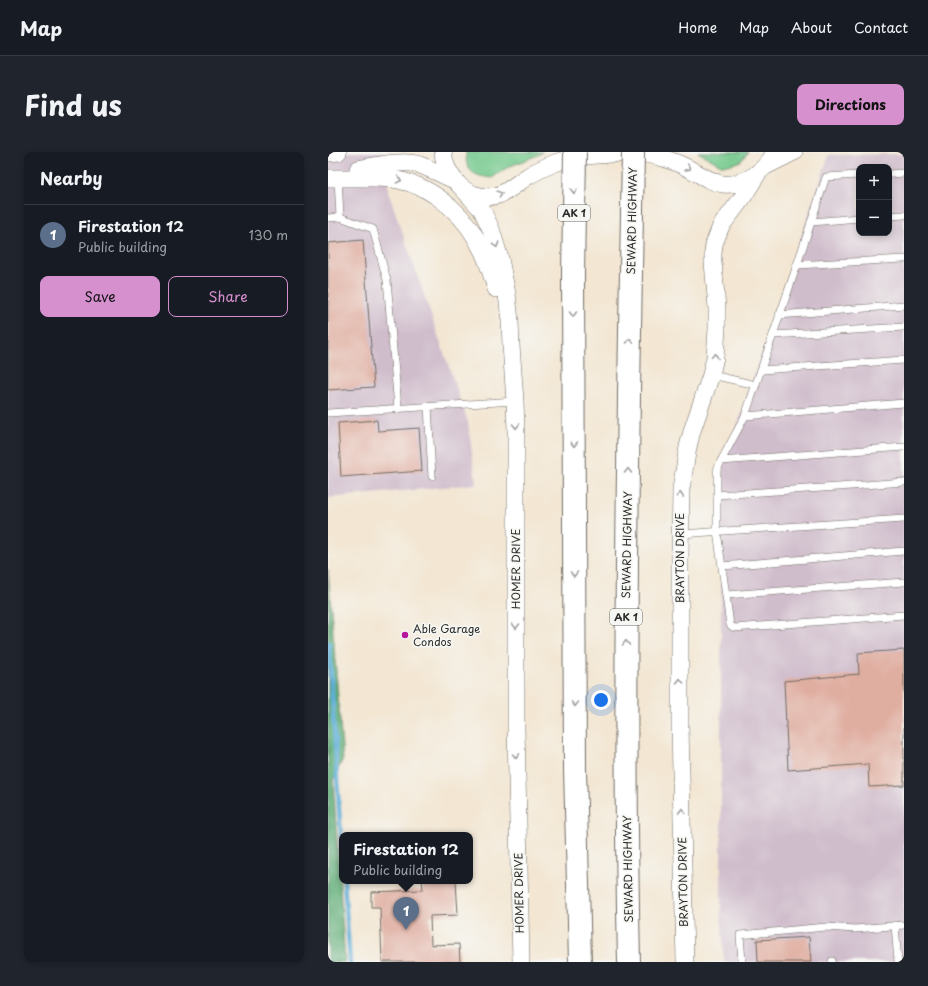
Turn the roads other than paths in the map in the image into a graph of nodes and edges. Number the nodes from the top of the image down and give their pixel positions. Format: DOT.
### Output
graph roads {
  1 [pos="338,152"];
  2 [pos="443,152"];
  3 [pos="575,152"];
  4 [pos="633,152"];
  5 [pos="794,152"];
  6 [pos="328,153"];
  7 [pos="766,164"];
  8 [pos="904,173"];
  9 [pos="892,174"];
  10 [pos="856,175"];
  11 [pos="331,177"];
  12 [pos="458,184"];
  13 [pos="892,216"];
  14 [pos="904,216"];
  15 [pos="340,217"];
  16 [pos="328,218"];
  17 [pos="856,218"];
  18 [pos="811,222"];
  19 [pos="904,259"];
  20 [pos="797,266"];
  21 [pos="904,305"];
  22 [pos="779,315"];
  23 [pos="904,327"];
  24 [pos="773,335"];
  25 [pos="511,345"];
  26 [pos="904,360"];
  27 [pos="761,370"];
  28 [pos="711,375"];
  29 [pos="756,386"];
  30 [pos="515,401"];
  31 [pos="904,403"];
  32 [pos="428,406"];
  33 [pos="398,408"];
  34 [pos="328,413"];
  35 [pos="745,416"];
  36 [pos="904,447"];
  37 [pos="721,461"];
  38 [pos="432,476"];
  39 [pos="904,482"];
  40 [pos="717,495"];
  41 [pos="904,519"];
  42 [pos="717,531"];
  43 [pos="680,534"];
  44 [pos="904,551"];
  45 [pos="722,566"];
  46 [pos="904,582"];
  47 [pos="726,595"];
  48 [pos="904,615"];
  49 [pos="626,670"];
  50 [pos="895,925"];
  51 [pos="904,925"];
  52 [pos="521,962"];
  53 [pos="580,962"];
  54 [pos="629,962"];
  55 [pos="644,962"];
  56 [pos="684,962"];
  57 [pos="742,962"];
  58 [pos="898,962"];
  1 -- 6 [label="street"];
  2 -- 12 [label="street"];
  3 -- 53 [label="highway, AK 1, one-way, bridge"];
  49 -- 4 [label="highway, SEWARD HIGHWAY / AK 1, one-way, bridge"];
  5 -- 7 [label="street"];
  12 -- 7 [label="street, one-way"];
  28 -- 7 [label="street, BRAYTON DRIVE, one-way"];
  8 -- 9 [label="lane"];
  10 -- 18 [label="lane"];
  11 -- 12 [label="street"];
  11 -- 15 [label="lane"];
  11 -- 25 [label="street, one-way"];
  12 -- 25 [label="street, HOMER DRIVE, one-way"];
  13 -- 14 [label="lane"];
  15 -- 16 [label="lane"];
  15 -- 33 [label="lane"];
  17 -- 18 [label="lane"];
  18 -- 20 [label="lane"];
  19 -- 20 [label="lane"];
  20 -- 22 [label="lane"];
  21 -- 22 [label="lane"];
  22 -- 24 [label="lane"];
  23 -- 24 [label="lane"];
  24 -- 27 [label="lane"];
  25 -- 30 [label="street, HOMER DRIVE"];
  26 -- 27 [label="lane"];
  27 -- 29 [label="lane"];
  28 -- 29 [label="lane"];
  43 -- 28 [label="street, BRAYTON DRIVE, one-way"];
  29 -- 35 [label="lane"];
  30 -- 32 [label="lane"];
  30 -- 52 [label="street, HOMER DRIVE, one-way"];
  31 -- 35 [label="lane"];
  32 -- 33 [label="lane"];
  32 -- 38 [label="lane"];
  33 -- 34 [label="lane"];
  35 -- 37 [label="lane"];
  36 -- 37 [label="lane"];
  37 -- 40 [label="lane"];
  39 -- 40 [label="lane"];
  40 -- 42 [label="lane"];
  41 -- 42 [label="lane"];
  42 -- 43 [label="lane"];
  42 -- 45 [label="lane"];
  56 -- 43 [label="street, BRAYTON DRIVE, one-way"];
  44 -- 45 [label="lane"];
  45 -- 47 [label="lane"];
  46 -- 47 [label="lane"];
  47 -- 48 [label="lane"];
  49 -- 54 [label="highway, SEWARD HIGHWAY / AK 1"];
  49 -- 55 [label="highway"];
  50 -- 51 [label="lane"];
  50 -- 57 [label="lane"];
  50 -- 58 [label="lane"];
}
